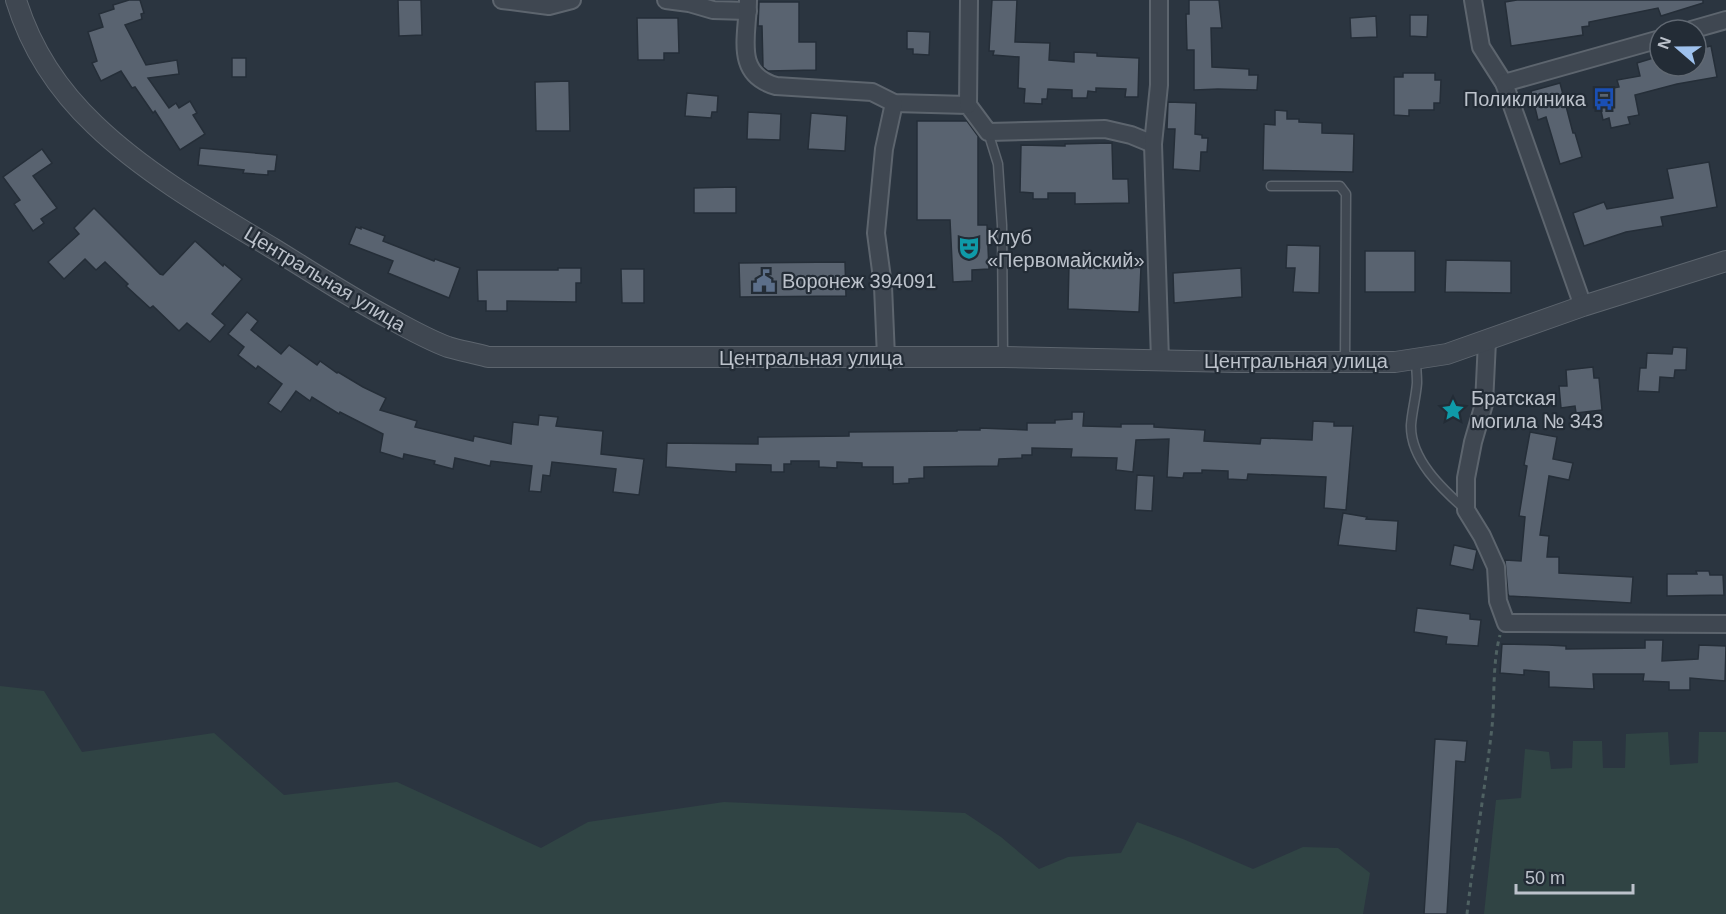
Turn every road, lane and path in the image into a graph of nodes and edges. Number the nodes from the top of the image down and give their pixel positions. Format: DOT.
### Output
graph roads {
  1 [pos="16,0"];
  2 [pos="502,0"];
  3 [pos="573,0"];
  4 [pos="666,0"];
  5 [pos="969,0"];
  6 [pos="1159,0"];
  7 [pos="1473,0"];
  8 [pos="748,5"];
  9 [pos="1726,20"];
  10 [pos="1708,25"];
  11 [pos="1648,42"];
  12 [pos="1504,83"];
  13 [pos="894,103"];
  14 [pos="969,105"];
  15 [pos="988,132"];
  16 [pos="1153,144"];
  17 [pos="1271,186"];
  18 [pos="1726,261"];
  19 [pos="1583,306"];
  20 [pos="1487,341"];
  21 [pos="886,357"];
  22 [pos="1003,357"];
  23 [pos="1416,359"];
  24 [pos="1160,360"];
  25 [pos="1345,363"];
  26 [pos="1466,510"];
  27 [pos="1506,623"];
  28 [pos="1726,624"];
  29 [pos="1467,914"];
  1 -- 21 [label="street, Центральная улица"];
  2 -- 3 [label="street"];
  4 -- 8 [label="street"];
  5 -- 14 [label="street"];
  6 -- 16 [label="street"];
  7 -- 12 [label="street"];
  8 -- 13 [label="street"];
  9 -- 10 [label="street"];
  11 -- 12 [label="street"];
  12 -- 19 [label="street"];
  13 -- 14 [label="street"];
  13 -- 21 [label="street"];
  14 -- 15 [label="street"];
  15 -- 16 [label="street"];
  15 -- 22 [label="lane"];
  16 -- 24 [label="street"];
  17 -- 25 [label="lane"];
  18 -- 19 [label="street, Центральная улица"];
  19 -- 20 [label="street, Центральная улица"];
  20 -- 23 [label="street, Центральная улица"];
  20 -- 26 [label="street"];
  21 -- 22 [label="street, Центральная улица"];
  22 -- 24 [label="street, Центральная улица"];
  23 -- 25 [label="street, Центральная улица"];
  23 -- 26 [label="lane"];
  24 -- 25 [label="street, Центральная улица"];
  26 -- 27 [label="street"];
  27 -- 28 [label="street"];
  27 -- 29 [label="path"];
}
